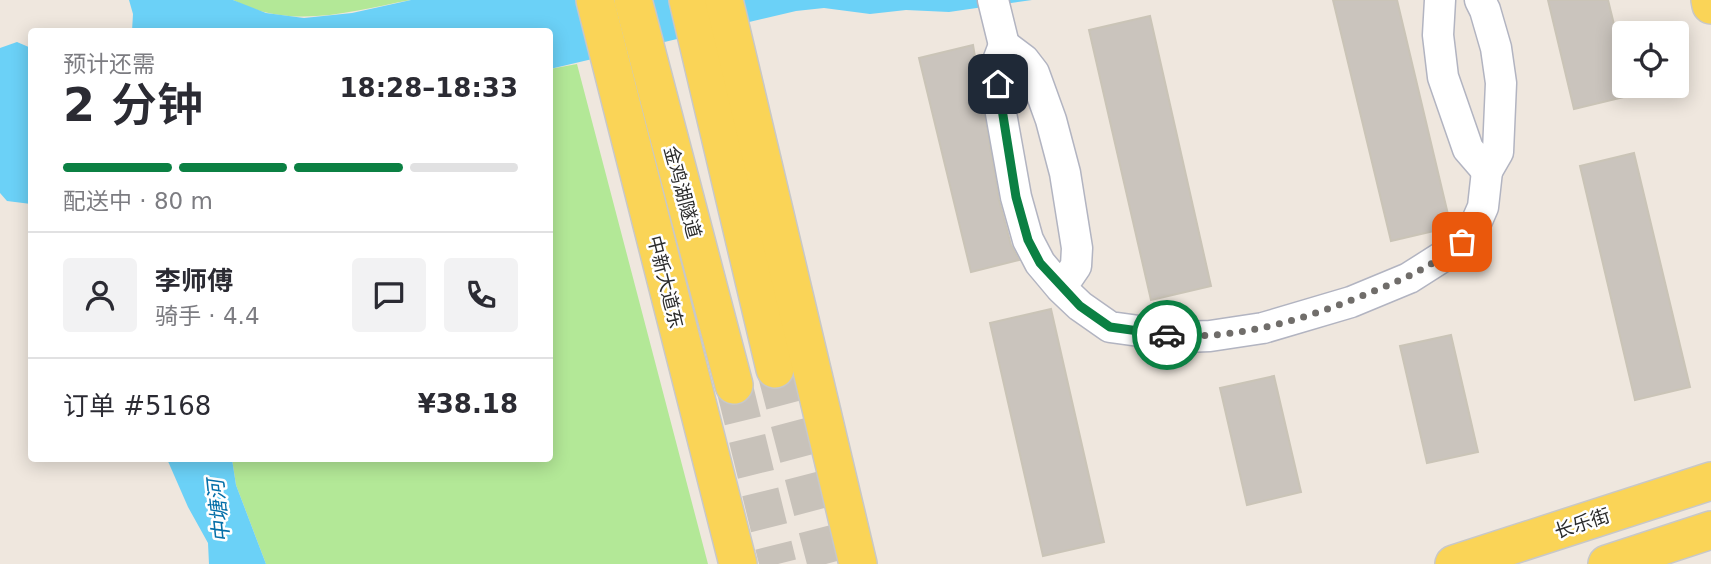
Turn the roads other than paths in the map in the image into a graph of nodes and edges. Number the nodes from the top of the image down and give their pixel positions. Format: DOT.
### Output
graph roads {
  1 [pos="595,0"];
  2 [pos="633,0"];
  3 [pos="688,0"];
  4 [pos="724,0"];
  5 [pos="1440,0"];
  6 [pos="1480,0"];
  7 [pos="998,22"];
  8 [pos="1488,171"];
  9 [pos="1061,288"];
  10 [pos="775,369"];
  11 [pos="734,385"];
  12 [pos="1711,481"];
  13 [pos="1711,530"];
  14 [pos="738,564"];
  15 [pos="858,564"];
  16 [pos="1454,564"];
  17 [pos="1607,564"];
  1 -- 14 [label="main road, 中新大道东"];
  2 -- 11 [label="main road, 金鸡湖隧道"];
  3 -- 10 [label="main road"];
  4 -- 15 [label="main road"];
  5 -- 8 [label="street"];
  6 -- 8 [label="street"];
  7 -- 9 [label="street"];
  7 -- 9 [label="street"];
  8 -- 9 [label="street"];
  12 -- 16 [label="main road, 长乐街"];
  13 -- 17 [label="main road"];
}
